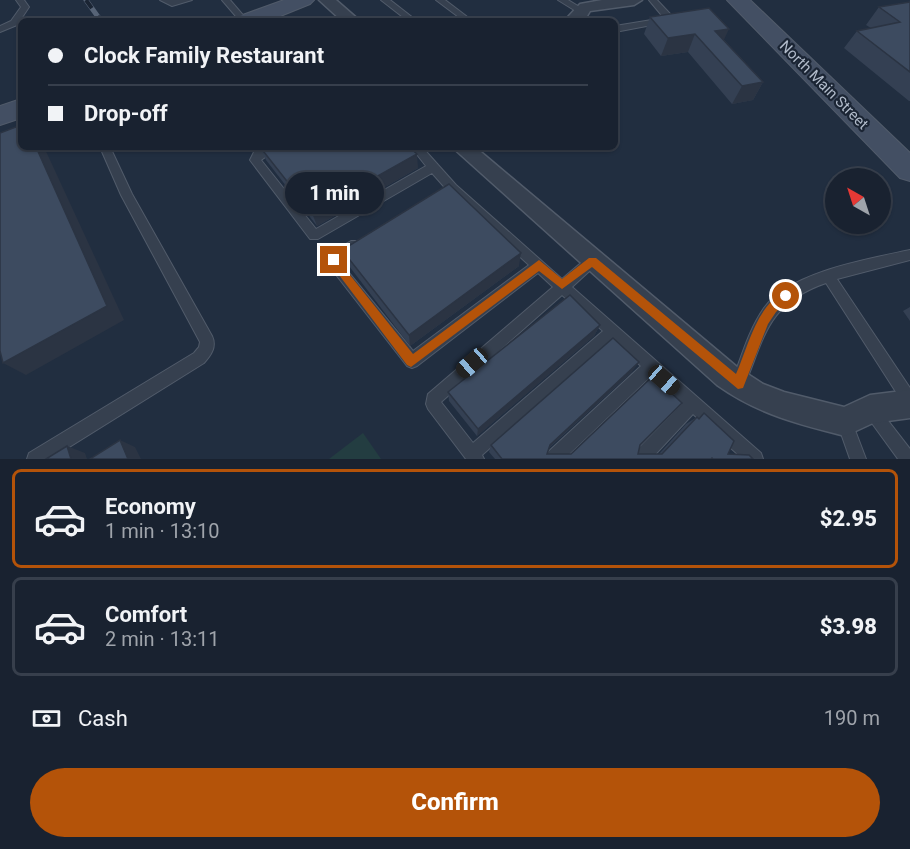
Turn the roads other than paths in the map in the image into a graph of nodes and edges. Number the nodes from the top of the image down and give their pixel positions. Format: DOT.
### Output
graph roads {
  1 [pos="20,0"];
  2 [pos="164,0"];
  3 [pos="188,0"];
  4 [pos="226,0"];
  5 [pos="303,0"];
  6 [pos="327,0"];
  7 [pos="385,0"];
  8 [pos="440,0"];
  9 [pos="562,0"];
  10 [pos="634,0"];
  11 [pos="653,0"];
  12 [pos="738,0"];
  13 [pos="579,16"];
  14 [pos="243,18"];
  15 [pos="254,18"];
  16 [pos="348,18"];
  17 [pos="409,18"];
  18 [pos="466,18"];
  19 [pos="681,18"];
  20 [pos="670,19"];
  21 [pos="618,28"];
  22 [pos="0,29"];
  23 [pos="18,109"];
  24 [pos="0,116"];
  25 [pos="106,150"];
  26 [pos="269,150"];
  27 [pos="418,150"];
  28 [pos="465,150"];
  29 [pos="432,168"];
  30 [pos="910,170"];
  31 [pos="364,240"];
  32 [pos="910,255"];
  33 [pos="592,261"];
  34 [pos="539,265"];
  35 [pos="828,275"];
  36 [pos="562,285"];
  37 [pos="612,332"];
  38 [pos="650,367"];
  39 [pos="738,384"];
  40 [pos="910,402"];
  41 [pos="692,404"];
  42 [pos="870,409"];
  43 [pos="845,422"];
  44 [pos="738,444"];
  45 [pos="474,457"];
  46 [pos="35,459"];
  47 [pos="553,459"];
  48 [pos="640,459"];
  49 [pos="726,459"];
  50 [pos="755,459"];
  51 [pos="858,459"];
  52 [pos="908,459"];
  1 -- 22 [label="lane"];
  2 -- 3 [label="lane"];
  4 -- 14 [label="lane"];
  5 -- 15 [label="main road"];
  6 -- 16 [label="street"];
  7 -- 17 [label="lane"];
  8 -- 18 [label="lane"];
  9 -- 13 [label="lane"];
  10 -- 13 [label="street"];
  11 -- 20 [label="lane"];
  12 -- 30 [label="main road, North Main Street"];
  19 -- 20 [label="lane"];
  20 -- 21 [label="lane"];
  23 -- 24 [label="main road"];
  25 -- 46 [label="lane"];
  26 -- 29 [label="lane"];
  27 -- 29 [label="lane"];
  28 -- 33 [label="street"];
  29 -- 34 [label="lane"];
  31 -- 34 [label="lane"];
  32 -- 35 [label="lane"];
  33 -- 36 [label="lane"];
  33 -- 39 [label="street"];
  34 -- 36 [label="lane"];
  35 -- 39 [label="lane"];
  35 -- 40 [label="lane"];
  36 -- 37 [label="lane"];
  36 -- 45 [label="lane"];
  37 -- 38 [label="lane"];
  37 -- 45 [label="lane"];
  38 -- 41 [label="lane"];
  38 -- 47 [label="lane"];
  39 -- 43 [label="street"];
  40 -- 42 [label="street"];
  41 -- 44 [label="lane"];
  41 -- 48 [label="lane"];
  42 -- 43 [label="street"];
  42 -- 52 [label="lane"];
  43 -- 51 [label="lane"];
  44 -- 49 [label="lane"];
  44 -- 50 [label="lane"];
}
